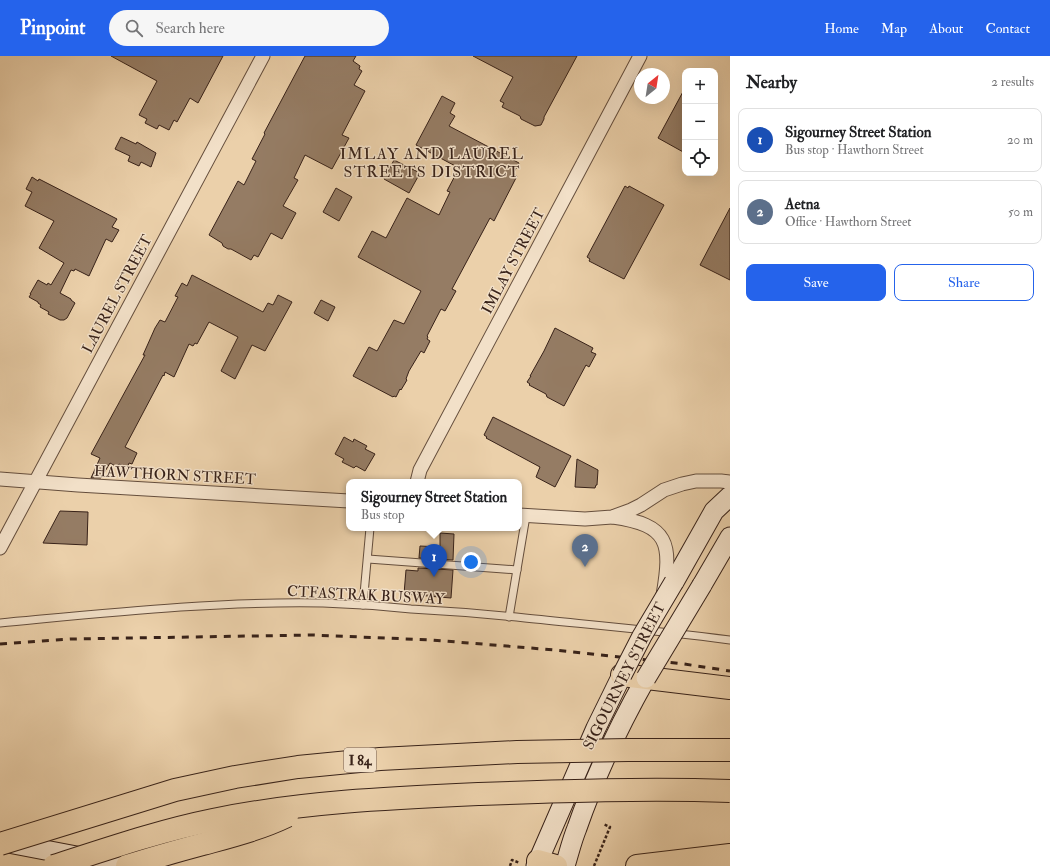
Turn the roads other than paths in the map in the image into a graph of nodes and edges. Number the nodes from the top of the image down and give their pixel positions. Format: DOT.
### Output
graph roads {
  1 [pos="263,56"];
  2 [pos="640,56"];
  3 [pos="0,479"];
  4 [pos="418,479"];
  5 [pos="35,482"];
  6 [pos="730,482"];
  7 [pos="730,496"];
  8 [pos="346,501"];
  9 [pos="523,515"];
  10 [pos="612,517"];
  11 [pos="370,531"];
  12 [pos="521,531"];
  13 [pos="730,537"];
  14 [pos="0,548"];
  15 [pos="368,559"];
  16 [pos="517,570"];
  17 [pos="670,581"];
  18 [pos="363,605"];
  19 [pos="509,617"];
  20 [pos="0,623"];
  21 [pos="730,640"];
  22 [pos="622,675"];
  23 [pos="646,678"];
  24 [pos="730,688"];
  25 [pos="730,750"];
  26 [pos="730,790"];
  27 [pos="308,805"];
  28 [pos="0,842"];
  29 [pos="730,855"];
  30 [pos="94,863"];
  31 [pos="538,864"];
  32 [pos="54,866"];
  33 [pos="128,866"];
  34 [pos="565,866"];
  35 [pos="637,866"];
  1 -- 5 [label="street, LAUREL STREET"];
  2 -- 4 [label="street, IMLAY STREET"];
  3 -- 5 [label="street, HAWTHORN STREET"];
  5 -- 8 [label="street, HAWTHORN STREET"];
  5 -- 14 [label="street, LAUREL STREET"];
  6 -- 10 [label="street"];
  7 -- 17 [label="main road, SIGOURNEY STREET"];
  9 -- 10 [label="street"];
  10 -- 17 [label="street"];
  11 -- 15 [label="lane"];
  12 -- 16 [label="lane"];
  13 -- 23 [label="main road, SIGOURNEY STREET, bridge"];
  15 -- 16 [label="lane"];
  15 -- 18 [label="lane"];
  16 -- 19 [label="lane"];
  17 -- 22 [label="main road, SIGOURNEY STREET, bridge"];
  18 -- 19 [label="lane, CTFASTRAK BUSWAY"];
  18 -- 20 [label="lane, CTFASTRAK BUSWAY"];
  19 -- 21 [label="lane, CTFASTRAK BUSWAY"];
  22 -- 23 [label="highway"];
  22 -- 31 [label="main road, SIGOURNEY STREET, bridge"];
  23 -- 24 [label="highway"];
  23 -- 34 [label="main road, SIGOURNEY STREET, bridge"];
  25 -- 28 [label="highway, I 84, bridge"];
  26 -- 27 [label="highway, bridge"];
  27 -- 32 [label="highway, bridge"];
  27 -- 33 [label="highway, bridge"];
  28 -- 30 [label="main road"];
  29 -- 35 [label="highway"];
  30 -- 33 [label="main road"];
}
